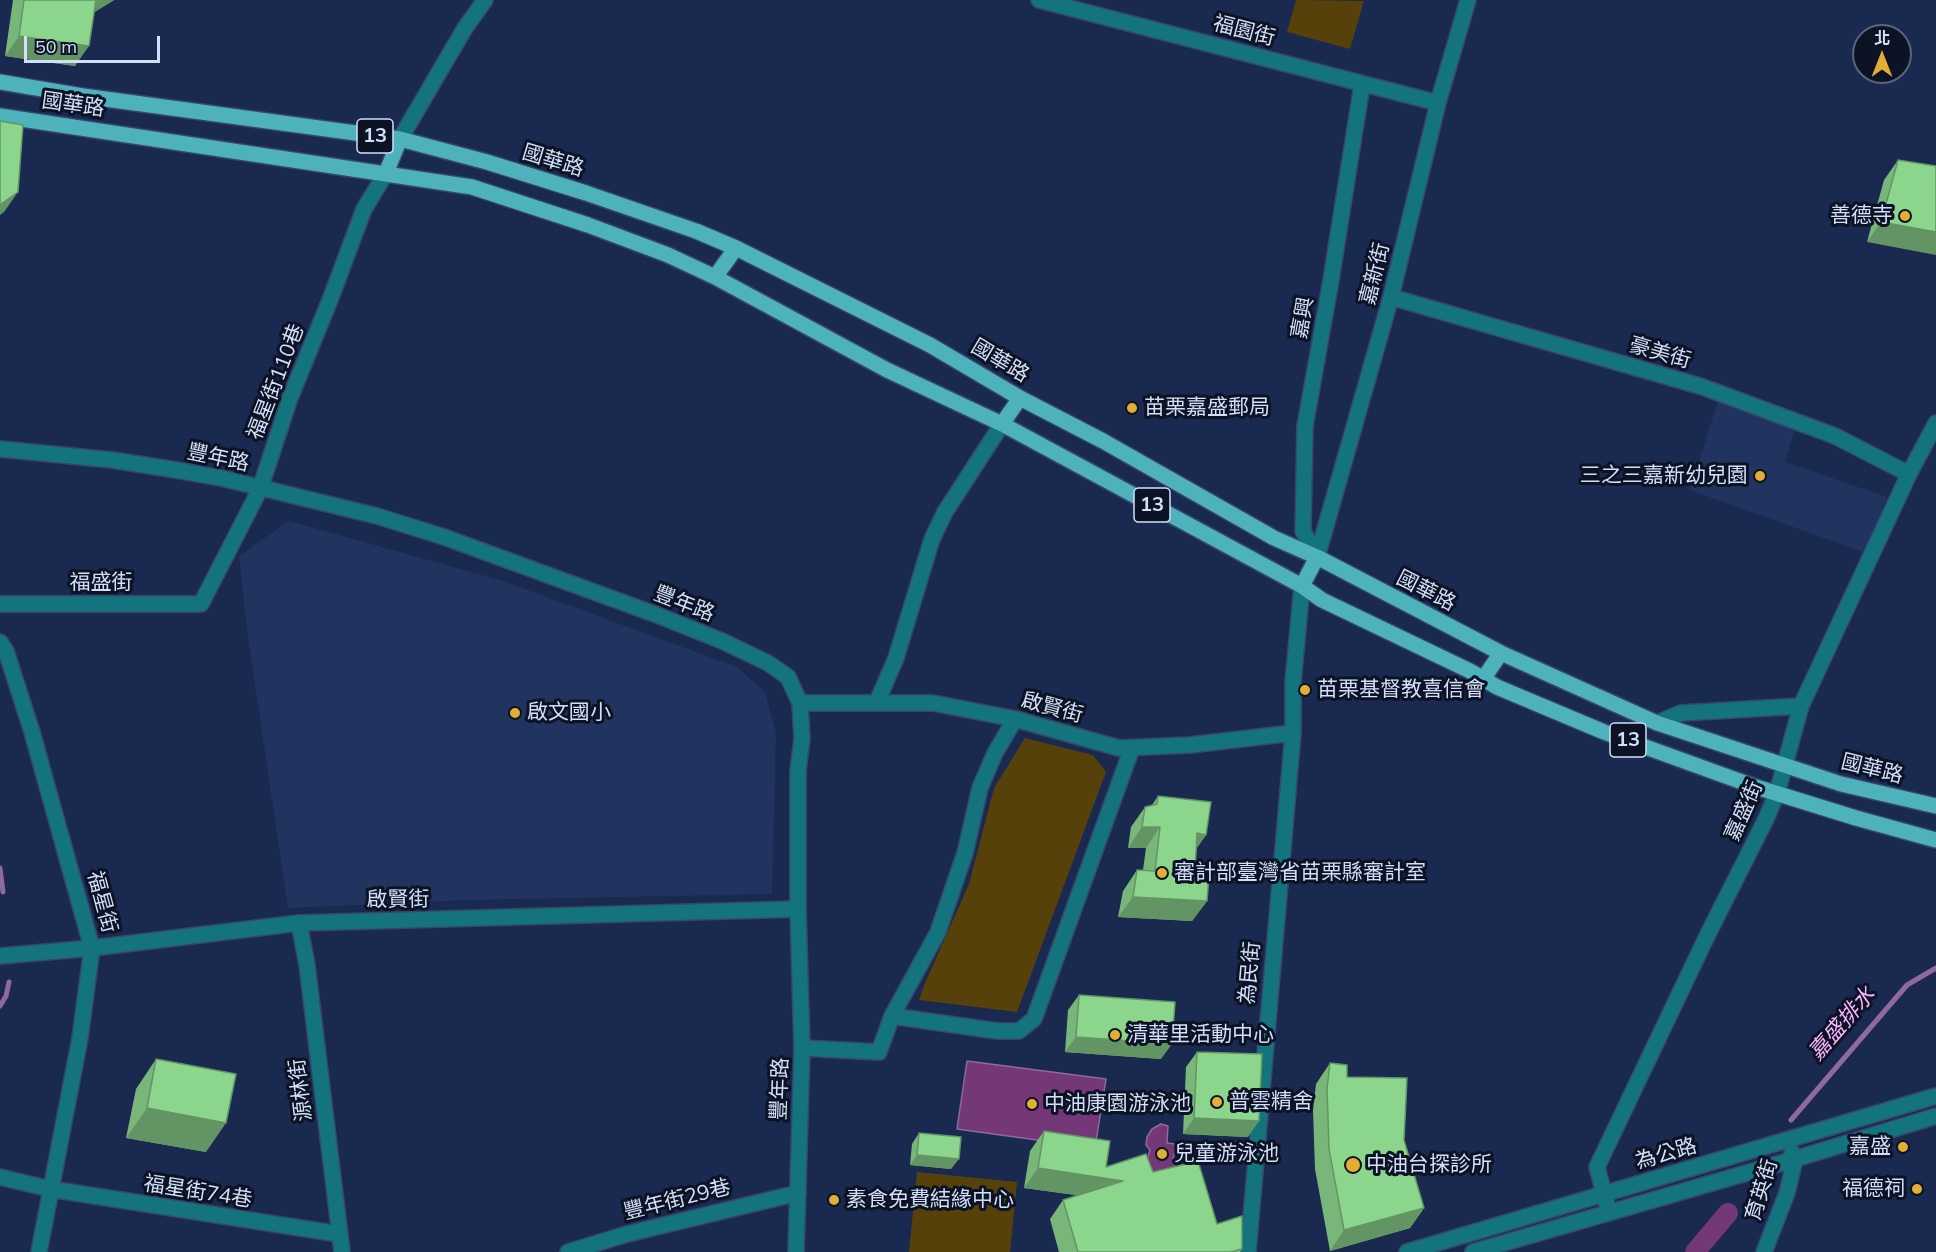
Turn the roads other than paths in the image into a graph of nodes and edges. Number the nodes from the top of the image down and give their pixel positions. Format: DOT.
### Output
graph roads {
  1 [pos="484,0"];
  2 [pos="1039,0"];
  3 [pos="1468,0"];
  4 [pos="0,82"];
  5 [pos="1362,84"];
  6 [pos="1438,103"];
  7 [pos="0,116"];
  8 [pos="400,139"];
  9 [pos="386,173"];
  10 [pos="736,248"];
  11 [pos="715,277"];
  12 [pos="1391,297"];
  13 [pos="1020,398"];
  14 [pos="1936,423"];
  15 [pos="1002,424"];
  16 [pos="0,449"];
  17 [pos="1909,474"];
  18 [pos="260,489"];
  19 [pos="1317,557"];
  20 [pos="1302,586"];
  21 [pos="0,604"];
  22 [pos="201,604"];
  23 [pos="0,642"];
  24 [pos="1501,653"];
  25 [pos="1483,679"];
  26 [pos="877,702"];
  27 [pos="800,703"];
  28 [pos="1801,706"];
  29 [pos="1015,719"];
  30 [pos="1658,723"];
  31 [pos="1293,733"];
  32 [pos="1132,748"];
  33 [pos="1785,765"];
  34 [pos="1777,793"];
  35 [pos="1936,806"];
  36 [pos="1936,840"];
  37 [pos="798,909"];
  38 [pos="299,923"];
  39 [pos="92,948"];
  40 [pos="0,956"];
  41 [pos="892,1016"];
  42 [pos="802,1048"];
  43 [pos="1936,1096"];
  44 [pos="1936,1116"];
  45 [pos="1788,1141"];
  46 [pos="1795,1159"];
  47 [pos="0,1178"];
  48 [pos="50,1189"];
  49 [pos="798,1193"];
  50 [pos="1603,1194"];
  51 [pos="1609,1214"];
  52 [pos="339,1234"];
  53 [pos="1424,1250"];
  54 [pos="39,1252"];
  55 [pos="342,1252"];
  56 [pos="567,1252"];
  57 [pos="796,1252"];
  58 [pos="1248,1252"];
  59 [pos="1407,1252"];
  60 [pos="1473,1252"];
  61 [pos="1764,1252"];
  1 -- 8 [label="street"];
  2 -- 5 [label="street, 福園街"];
  3 -- 6 [label="street, 嘉新街"];
  4 -- 8 [label="main road, 國華路 / 13"];
  5 -- 6 [label="street, 福園街"];
  5 -- 19 [label="street, 嘉興"];
  6 -- 12 [label="street, 嘉新街"];
  7 -- 9 [label="main road, 國華路 / 13"];
  8 -- 9 [label="main road"];
  8 -- 10 [label="main road, 國華路 / 13"];
  9 -- 11 [label="main road, 國華路 / 13"];
  9 -- 18 [label="street, 福星街110巷"];
  10 -- 11 [label="main road"];
  10 -- 13 [label="main road, 國華路 / 13"];
  11 -- 15 [label="main road, 國華路 / 13"];
  12 -- 17 [label="street, 豪美街"];
  12 -- 19 [label="street, 嘉新街"];
  13 -- 15 [label="main road"];
  13 -- 19 [label="main road, 國華路 / 13"];
  14 -- 17 [label="street, 嘉盛街"];
  15 -- 20 [label="main road, 國華路 / 13"];
  15 -- 26 [label="street"];
  16 -- 18 [label="street, 豐年路"];
  17 -- 28 [label="street, 嘉盛街"];
  18 -- 22 [label="street, 福星街110巷"];
  18 -- 27 [label="street, 豐年路"];
  19 -- 20 [label="main road"];
  19 -- 24 [label="main road, 國華路 / 13"];
  20 -- 25 [label="main road, 國華路 / 13"];
  20 -- 31 [label="street, 為民街"];
  21 -- 22 [label="street, 福盛街"];
  23 -- 39 [label="street, 福星街"];
  24 -- 25 [label="main road"];
  24 -- 30 [label="main road, 國華路 / 13"];
  25 -- 34 [label="main road, 國華路 / 13"];
  26 -- 27 [label="street, 啟賢街"];
  26 -- 29 [label="street, 啟賢街"];
  27 -- 37 [label="street, 豐年路"];
  28 -- 30 [label="street"];
  28 -- 33 [label="street, 嘉盛街"];
  29 -- 32 [label="street, 啟賢街"];
  29 -- 41 [label="street"];
  30 -- 33 [label="main road, 國華路 / 13"];
  31 -- 32 [label="street, 啟賢街"];
  31 -- 58 [label="street, 為民街"];
  32 -- 41 [label="street"];
  33 -- 34 [label="street, 嘉盛街"];
  33 -- 35 [label="main road, 國華路 / 13"];
  34 -- 36 [label="main road, 國華路 / 13"];
  34 -- 50 [label="street, 嘉盛街"];
  37 -- 38 [label="street, 啟賢街"];
  37 -- 42 [label="street, 豐年路"];
  38 -- 39 [label="street, 啟賢街"];
  38 -- 52 [label="street, 源林街"];
  39 -- 40 [label="street, 啟賢街"];
  39 -- 48 [label="street, 福星街"];
  41 -- 42 [label="street"];
  42 -- 49 [label="street, 豐年路"];
  43 -- 45 [label="street, 為公路"];
  44 -- 46 [label="street, 為公路"];
  45 -- 46 [label="street, 育英街"];
  45 -- 50 [label="street, 為公路"];
  46 -- 51 [label="street, 為公路"];
  46 -- 61 [label="street, 育英街"];
  47 -- 48 [label="street, 福星街74巷"];
  48 -- 52 [label="street, 福星街74巷"];
  48 -- 54 [label="street, 福星街"];
  49 -- 56 [label="street, 豐年街29巷"];
  49 -- 57 [label="street, 豐年路"];
  50 -- 51 [label="street, 嘉盛街"];
  50 -- 53 [label="street, 為公路"];
  51 -- 60 [label="street, 為公路"];
  52 -- 55 [label="street, 源林街"];
  53 -- 59 [label="street, 為公路"];
}
